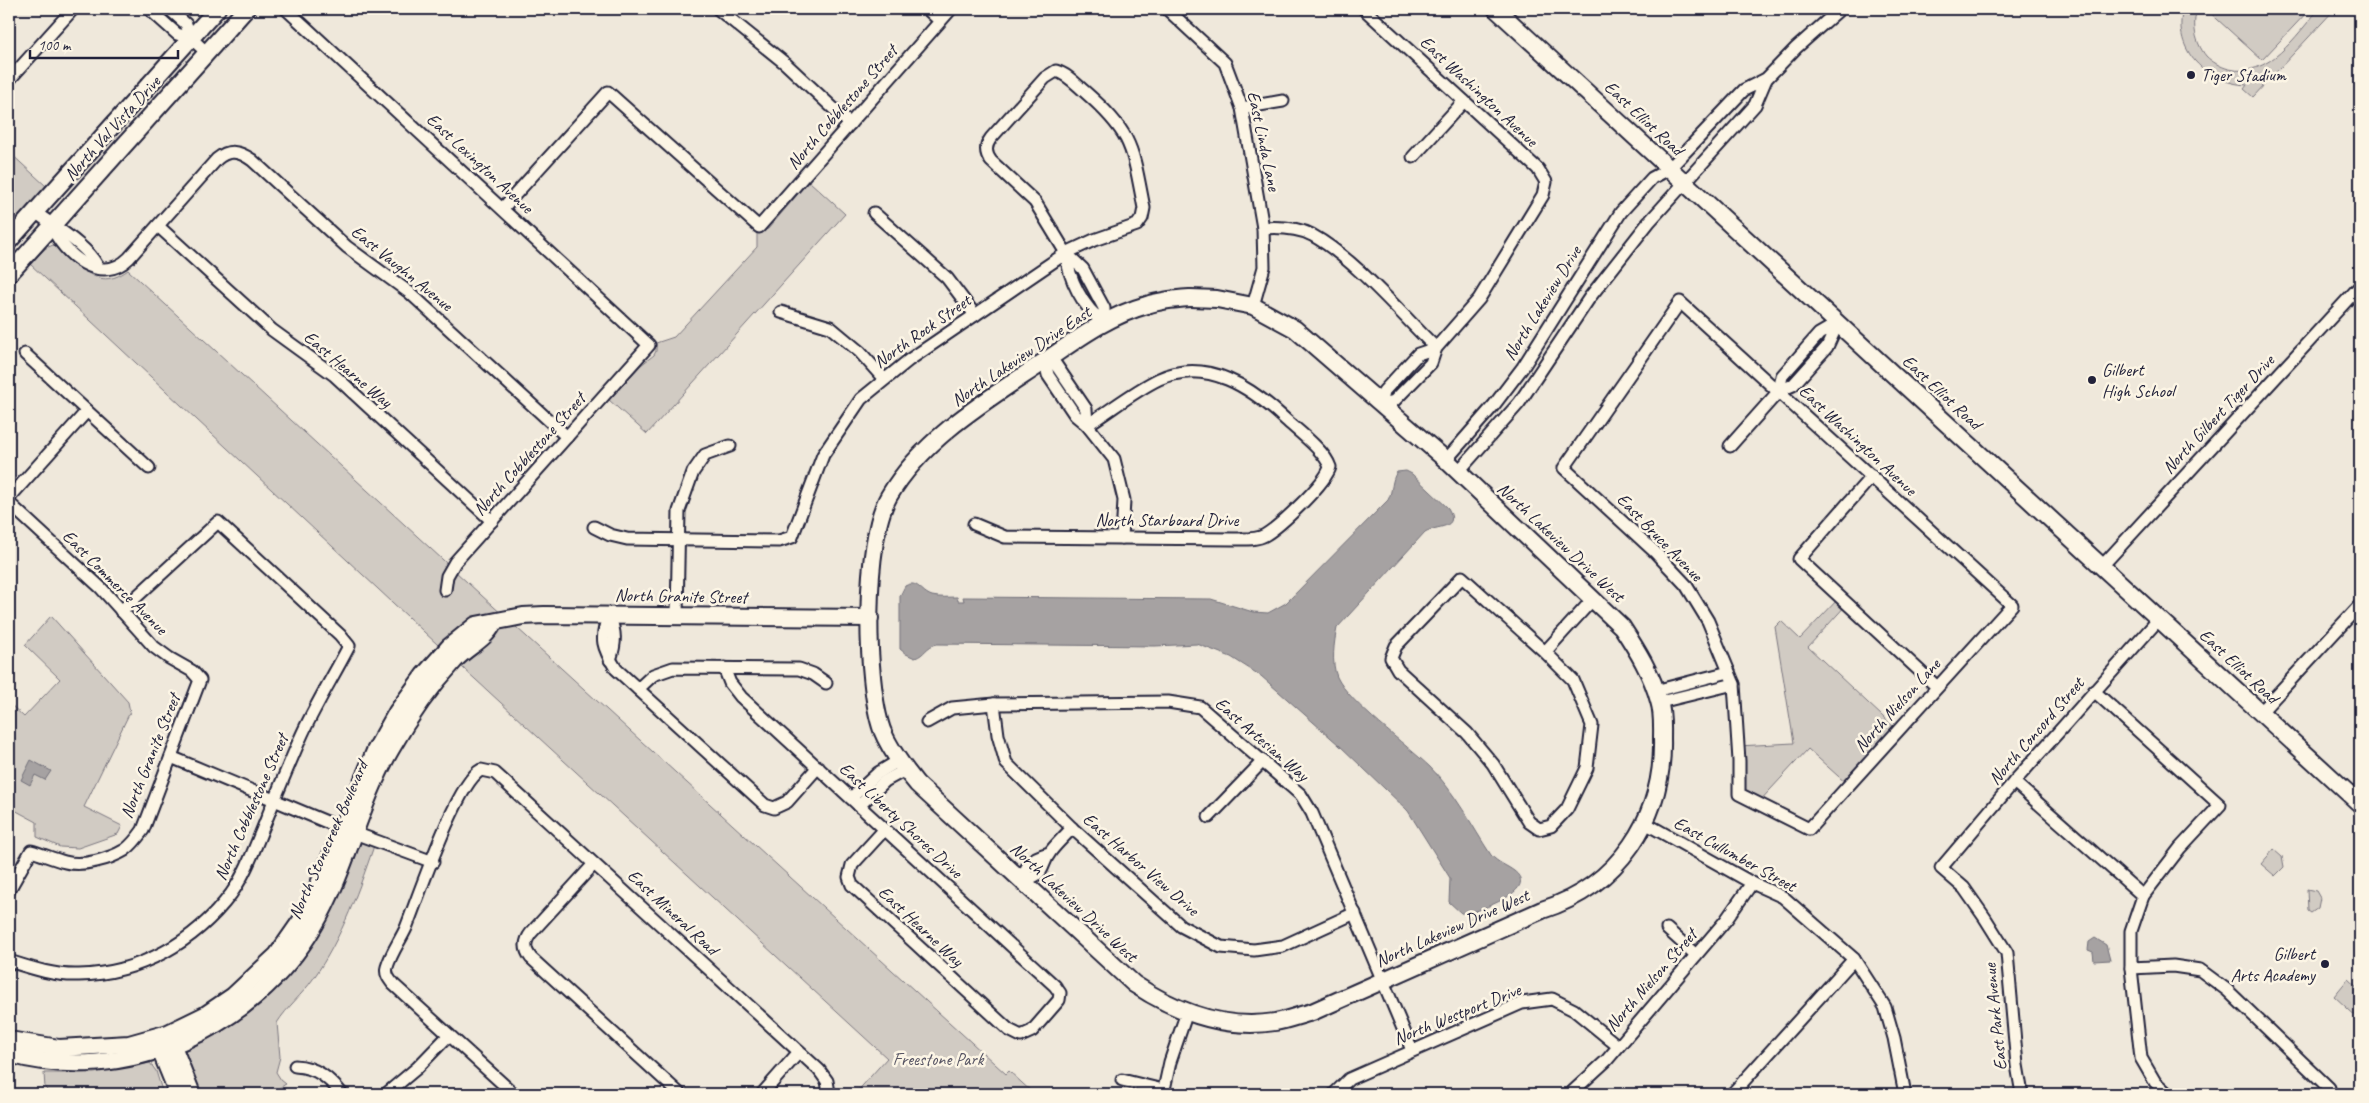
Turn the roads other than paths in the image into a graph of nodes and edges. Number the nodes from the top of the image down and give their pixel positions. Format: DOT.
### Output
graph roads {
  1 [pos="149,9"];
  2 [pos="169,9"];
  3 [pos="217,9"];
  4 [pos="246,9"];
  5 [pos="286,9"];
  6 [pos="718,9"];
  7 [pos="927,9"];
  8 [pos="951,9"];
  9 [pos="1167,9"];
  10 [pos="1364,9"];
  11 [pos="1496,9"];
  12 [pos="1840,9"];
  13 [pos="65,11"];
  14 [pos="940,21"];
  15 [pos="191,38"];
  16 [pos="207,52"];
  17 [pos="1766,79"];
  18 [pos="9,80"];
  19 [pos="1283,101"];
  20 [pos="1464,101"];
  21 [pos="1242,108"];
  22 [pos="850,124"];
  23 [pos="1413,157"];
  24 [pos="1669,169"];
  25 [pos="1684,182"];
  26 [pos="503,208"];
  27 [pos="35,212"];
  28 [pos="874,213"];
  29 [pos="52,226"];
  30 [pos="158,226"];
  31 [pos="1263,228"];
  32 [pos="9,241"];
  33 [pos="1066,253"];
  34 [pos="9,274"];
  35 [pos="2360,286"];
  36 [pos="1253,306"];
  37 [pos="781,312"];
  38 [pos="975,315"];
  39 [pos="1104,322"];
  40 [pos="1838,323"];
  41 [pos="649,345"];
  42 [pos="1436,348"];
  43 [pos="25,354"];
  44 [pos="1045,361"];
  45 [pos="884,379"];
  46 [pos="1779,391"];
  47 [pos="1612,397"];
  48 [pos="1381,405"];
  49 [pos="88,411"];
  50 [pos="1087,425"];
  51 [pos="567,438"];
  52 [pos="730,446"];
  53 [pos="1730,446"];
  54 [pos="1451,465"];
  55 [pos="149,468"];
  56 [pos="1872,476"];
  57 [pos="9,498"];
  58 [pos="9,503"];
  59 [pos="492,521"];
  60 [pos="974,524"];
  61 [pos="594,527"];
  62 [pos="1122,538"];
  63 [pos="678,540"];
  64 [pos="2102,566"];
  65 [pos="445,590"];
  66 [pos="1593,599"];
  67 [pos="2012,605"];
  68 [pos="2360,605"];
  69 [pos="121,611"];
  70 [pos="609,615"];
  71 [pos="677,616"];
  72 [pos="870,618"];
  73 [pos="2159,619"];
  74 [pos="1546,652"];
  75 [pos="451,655"];
  76 [pos="724,668"];
  77 [pos="1729,672"];
  78 [pos="200,680"];
  79 [pos="826,683"];
  80 [pos="1734,684"];
  81 [pos="1936,686"];
  82 [pos="638,689"];
  83 [pos="2094,691"];
  84 [pos="1658,697"];
  85 [pos="994,704"];
  86 [pos="2260,713"];
  87 [pos="927,722"];
  88 [pos="171,757"];
  89 [pos="1263,761"];
  90 [pos="902,766"];
  91 [pos="818,767"];
  92 [pos="2014,782"];
  93 [pos="274,799"];
  94 [pos="855,802"];
  95 [pos="2360,804"];
  96 [pos="1209,817"];
  97 [pos="1645,823"];
  98 [pos="1072,828"];
  99 [pos="885,829"];
  100 [pos="1809,829"];
  101 [pos="349,830"];
  102 [pos="432,862"];
  103 [pos="594,864"];
  104 [pos="1941,868"];
  105 [pos="1023,881"];
  106 [pos="1752,883"];
  107 [pos="9,890"];
  108 [pos="2143,896"];
  109 [pos="1355,913"];
  110 [pos="1667,929"];
  111 [pos="1696,955"];
  112 [pos="1854,959"];
  113 [pos="9,961"];
  114 [pos="2131,968"];
  115 [pos="1382,981"];
  116 [pos="1187,1012"];
  117 [pos="449,1035"];
  118 [pos="1021,1036"];
  119 [pos="9,1040"];
  120 [pos="164,1042"];
  121 [pos="1618,1046"];
  122 [pos="1412,1050"];
  123 [pos="799,1052"];
  124 [pos="9,1054"];
  125 [pos="295,1066"];
  126 [pos="1122,1080"];
  127 [pos="2326,1091"];
  128 [pos="1163,1092"];
  129 [pos="1737,1092"];
  130 [pos="830,1093"];
  131 [pos="178,1094"];
  132 [pos="192,1094"];
  133 [pos="342,1094"];
  134 [pos="386,1094"];
  135 [pos="514,1094"];
  136 [pos="680,1094"];
  137 [pos="762,1094"];
  138 [pos="1334,1094"];
  139 [pos="1570,1094"];
  140 [pos="1905,1094"];
  141 [pos="2022,1094"];
  142 [pos="2168,1094"];
  1 -- 15 [label="street"];
  2 -- 15 [label="street"];
  3 -- 15 [label="street, North Val Vista Drive"];
  4 -- 16 [label="street, North Val Vista Drive"];
  5 -- 26 [label="street, East Lexington Avenue"];
  6 -- 22 [label="street"];
  7 -- 14 [label="street"];
  8 -- 14 [label="street, North Cobblestone Street"];
  9 -- 21 [label="street, East Linda Lane"];
  10 -- 20 [label="street, East Washington Avenue"];
  11 -- 24 [label="street, East Elliot Road"];
  12 -- 17 [label="street"];
  13 -- 18 [label="street"];
  14 -- 22 [label="street, North Cobblestone Street"];
  15 -- 16 [label="street"];
  15 -- 27 [label="street, North Val Vista Drive"];
  16 -- 29 [label="street, North Val Vista Drive"];
  17 -- 24 [label="street"];
  17 -- 25 [label="street"];
  19 -- 21 [label="street"];
  20 -- 23 [label="street"];
  20 -- 42 [label="street, East Washington Avenue"];
  21 -- 31 [label="street, East Linda Lane"];
  22 -- 26 [label="street, North Cobblestone Street"];
  24 -- 25 [label="street, East Elliot Road"];
  24 -- 54 [label="street, North Lakeview Drive"];
  25 -- 40 [label="street, East Elliot Road"];
  25 -- 54 [label="street, North Lakeview Drive"];
  26 -- 41 [label="street, East Lexington Avenue"];
  27 -- 29 [label="street"];
  27 -- 32 [label="street, North Val Vista Drive"];
  28 -- 38 [label="street"];
  29 -- 30 [label="street"];
  29 -- 34 [label="street, North Val Vista Drive"];
  30 -- 51 [label="street, East Vaughn Avenue"];
  30 -- 59 [label="street, East Hearne Way"];
  31 -- 36 [label="street, East Linda Lane"];
  31 -- 42 [label="street"];
  33 -- 33 [label="street, North Rock Street"];
  33 -- 38 [label="street, North Rock Street"];
  33 -- 39 [label="street"];
  35 -- 64 [label="street, North Gilbert Tiger Drive"];
  36 -- 39 [label="street, North Lakeview Drive East"];
  36 -- 48 [label="street, North Lakeview Drive East"];
  37 -- 45 [label="street"];
  38 -- 45 [label="street, North Rock Street"];
  39 -- 44 [label="street, North Lakeview Drive East"];
  40 -- 46 [label="street"];
  40 -- 64 [label="street, East Elliot Road"];
  41 -- 51 [label="street, North Cobblestone Street"];
  42 -- 48 [label="street"];
  43 -- 49 [label="street"];
  44 -- 50 [label="street"];
  44 -- 72 [label="street, North Lakeview Drive East"];
  45 -- 63 [label="street, North Rock Street"];
  46 -- 47 [label="street, East Washington Avenue"];
  46 -- 53 [label="street"];
  46 -- 56 [label="street, East Washington Avenue"];
  47 -- 77 [label="street, East Bruce Avenue"];
  48 -- 54 [label="street, North Lakeview Drive East"];
  49 -- 55 [label="street"];
  49 -- 57 [label="street"];
  50 -- 62 [label="street"];
  50 -- 62 [label="street, North Starboard Drive"];
  51 -- 59 [label="street, North Cobblestone Street"];
  52 -- 63 [label="street"];
  54 -- 66 [label="street, North Lakeview Drive West"];
  56 -- 67 [label="street, East Washington Avenue"];
  56 -- 81 [label="street"];
  58 -- 69 [label="street, East Commerce Avenue"];
  59 -- 65 [label="street, North Cobblestone Street"];
  60 -- 62 [label="street, North Starboard Drive"];
  61 -- 63 [label="street"];
  63 -- 71 [label="street"];
  64 -- 73 [label="street, East Elliot Road"];
  66 -- 74 [label="street"];
  66 -- 84 [label="street, North Lakeview Drive West"];
  67 -- 81 [label="street, North Nielson Lane"];
  68 -- 86 [label="street"];
  69 -- 78 [label="street, East Commerce Avenue"];
  69 -- 93 [label="street, North Cobblestone Street"];
  70 -- 71 [label="street, North Granite Street"];
  70 -- 75 [label="street, North Granite Street"];
  70 -- 82 [label="street"];
  71 -- 72 [label="street, North Granite Street"];
  72 -- 90 [label="street, North Lakeview Drive East"];
  73 -- 83 [label="street, North Concord Street"];
  73 -- 86 [label="street, East Elliot Road"];
  74 -- 74 [label="street"];
  75 -- 101 [label="street, North Stonecreek Boulevard"];
  76 -- 79 [label="street"];
  76 -- 82 [label="street"];
  76 -- 91 [label="street, East Liberty Shores Drive"];
  77 -- 80 [label="street, East Bruce Avenue"];
  77 -- 84 [label="street"];
  78 -- 88 [label="street, North Granite Street"];
  80 -- 84 [label="street"];
  80 -- 100 [label="street, East Bruce Avenue"];
  81 -- 100 [label="street, North Nielson Lane"];
  82 -- 91 [label="street"];
  83 -- 92 [label="street, North Concord Street"];
  83 -- 108 [label="street"];
  84 -- 97 [label="street, North Lakeview Drive West"];
  85 -- 87 [label="street, East Artesian Way"];
  85 -- 89 [label="street, East Artesian Way"];
  85 -- 98 [label="street, East Harbor View Drive"];
  86 -- 95 [label="street, East Elliot Road"];
  88 -- 93 [label="street"];
  88 -- 107 [label="street, North Granite Street"];
  89 -- 96 [label="street"];
  89 -- 109 [label="street, East Artesian Way"];
  90 -- 94 [label="street"];
  90 -- 105 [label="street, North Lakeview Drive West"];
  91 -- 94 [label="street, East Liberty Shores Drive"];
  92 -- 104 [label="street, North Concord Street"];
  92 -- 108 [label="street"];
  93 -- 101 [label="street"];
  93 -- 113 [label="street, North Cobblestone Street"];
  94 -- 99 [label="street, East Liberty Shores Drive"];
  97 -- 106 [label="street, East Cullumber Street"];
  97 -- 115 [label="street, North Lakeview Drive West"];
  98 -- 105 [label="street"];
  98 -- 109 [label="street, East Harbor View Drive"];
  99 -- 118 [label="street, East Hearne Way"];
  99 -- 118 [label="street, East Liberty Shores Drive"];
  101 -- 102 [label="street"];
  101 -- 120 [label="street, North Stonecreek Boulevard"];
  102 -- 103 [label="street, East Mineral Road"];
  102 -- 117 [label="street"];
  103 -- 123 [label="street, East Mineral Road"];
  103 -- 136 [label="street"];
  104 -- 141 [label="street, East Park Avenue"];
  105 -- 116 [label="street, North Lakeview Drive West"];
  106 -- 111 [label="street, North Nielson Street"];
  106 -- 112 [label="street, East Cullumber Street"];
  108 -- 114 [label="street"];
  109 -- 115 [label="street, East Artesian Way"];
  110 -- 111 [label="street"];
  111 -- 121 [label="street, North Nielson Street"];
  112 -- 129 [label="street"];
  112 -- 140 [label="street, East Cullumber Street"];
  114 -- 127 [label="street"];
  114 -- 142 [label="street"];
  115 -- 116 [label="street, North Lakeview Drive West"];
  115 -- 122 [label="street, East Artesian Way"];
  116 -- 128 [label="street"];
  117 -- 134 [label="street"];
  117 -- 135 [label="street"];
  119 -- 120 [label="street"];
  120 -- 124 [label="street"];
  120 -- 131 [label="street"];
  120 -- 132 [label="street"];
  121 -- 122 [label="street, North Westport Drive"];
  121 -- 139 [label="street, North Nielson Street"];
  122 -- 138 [label="street, North Westport Drive"];
  123 -- 130 [label="street, East Mineral Road"];
  123 -- 137 [label="street"];
  125 -- 133 [label="street"];
  126 -- 128 [label="street"];
}
